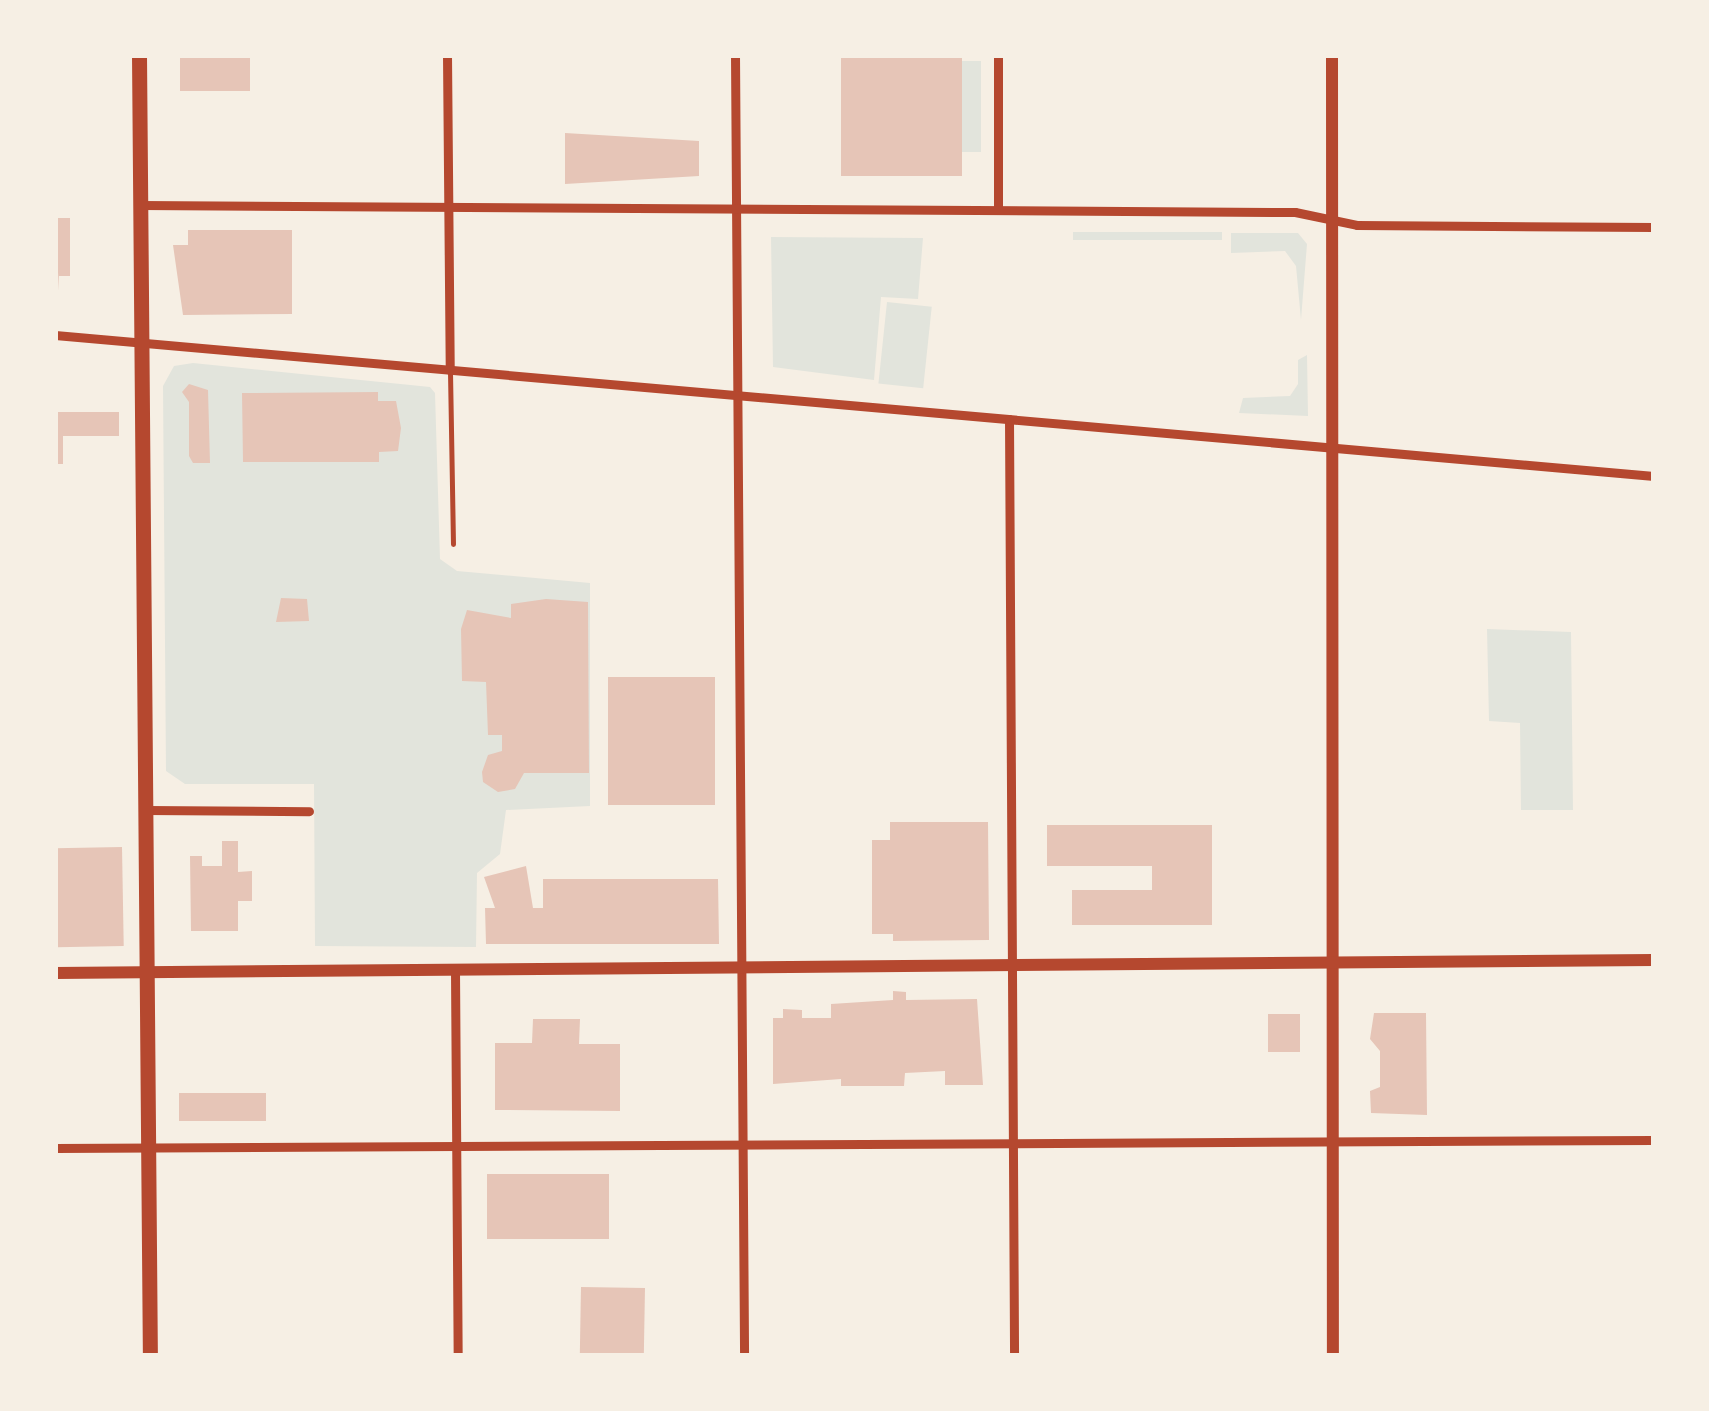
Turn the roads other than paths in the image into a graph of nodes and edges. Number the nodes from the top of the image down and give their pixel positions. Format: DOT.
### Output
graph roads {
  1 [pos="139,55"];
  2 [pos="447,55"];
  3 [pos="735,55"];
  4 [pos="998,55"];
  5 [pos="1332,55"];
  6 [pos="140,205"];
  7 [pos="448,209"];
  8 [pos="736,209"];
  9 [pos="998,210"];
  10 [pos="1333,221"];
  11 [pos="1654,228"];
  12 [pos="55,335"];
  13 [pos="144,342"];
  14 [pos="450,370"];
  15 [pos="737,395"];
  16 [pos="1009,419"];
  17 [pos="1334,448"];
  18 [pos="1654,476"];
  19 [pos="453,544"];
  20 [pos="146,810"];
  21 [pos="310,810"];
  22 [pos="1654,960"];
  23 [pos="1332,964"];
  24 [pos="1012,967"];
  25 [pos="741,970"];
  26 [pos="455,971"];
  27 [pos="148,972"];
  28 [pos="55,973"];
  29 [pos="1332,1140"];
  30 [pos="1654,1140"];
  31 [pos="1013,1143"];
  32 [pos="742,1144"];
  33 [pos="55,1148"];
  34 [pos="149,1148"];
  35 [pos="456,1148"];
  36 [pos="150,1356"];
  37 [pos="458,1356"];
  38 [pos="744,1356"];
  39 [pos="1014,1356"];
  40 [pos="1333,1356"];
  1 -- 6 [label="main road"];
  2 -- 7 [label="street"];
  3 -- 8 [label="street"];
  4 -- 9 [label="street"];
  5 -- 10 [label="main road"];
  6 -- 7 [label="street"];
  6 -- 13 [label="main road"];
  7 -- 8 [label="street"];
  7 -- 14 [label="street"];
  8 -- 9 [label="street"];
  8 -- 15 [label="street"];
  9 -- 10 [label="street"];
  10 -- 11 [label="street"];
  10 -- 17 [label="main road"];
  12 -- 13 [label="street"];
  13 -- 14 [label="street"];
  13 -- 20 [label="main road"];
  14 -- 15 [label="street"];
  14 -- 19 [label="lane"];
  15 -- 16 [label="street"];
  15 -- 25 [label="street"];
  16 -- 17 [label="street"];
  16 -- 24 [label="street"];
  17 -- 18 [label="street"];
  17 -- 23 [label="main road"];
  20 -- 21 [label="street"];
  20 -- 27 [label="main road"];
  22 -- 23 [label="main road"];
  23 -- 24 [label="main road"];
  23 -- 29 [label="main road"];
  24 -- 25 [label="main road"];
  24 -- 31 [label="street"];
  25 -- 26 [label="main road"];
  25 -- 32 [label="street"];
  26 -- 27 [label="main road"];
  26 -- 35 [label="street"];
  27 -- 28 [label="main road"];
  27 -- 34 [label="main road"];
  29 -- 30 [label="street"];
  29 -- 31 [label="street"];
  29 -- 40 [label="main road"];
  31 -- 32 [label="street"];
  31 -- 39 [label="street"];
  32 -- 35 [label="street"];
  32 -- 38 [label="street"];
  33 -- 34 [label="street"];
  34 -- 35 [label="street"];
  34 -- 36 [label="main road"];
  35 -- 37 [label="street"];
}
